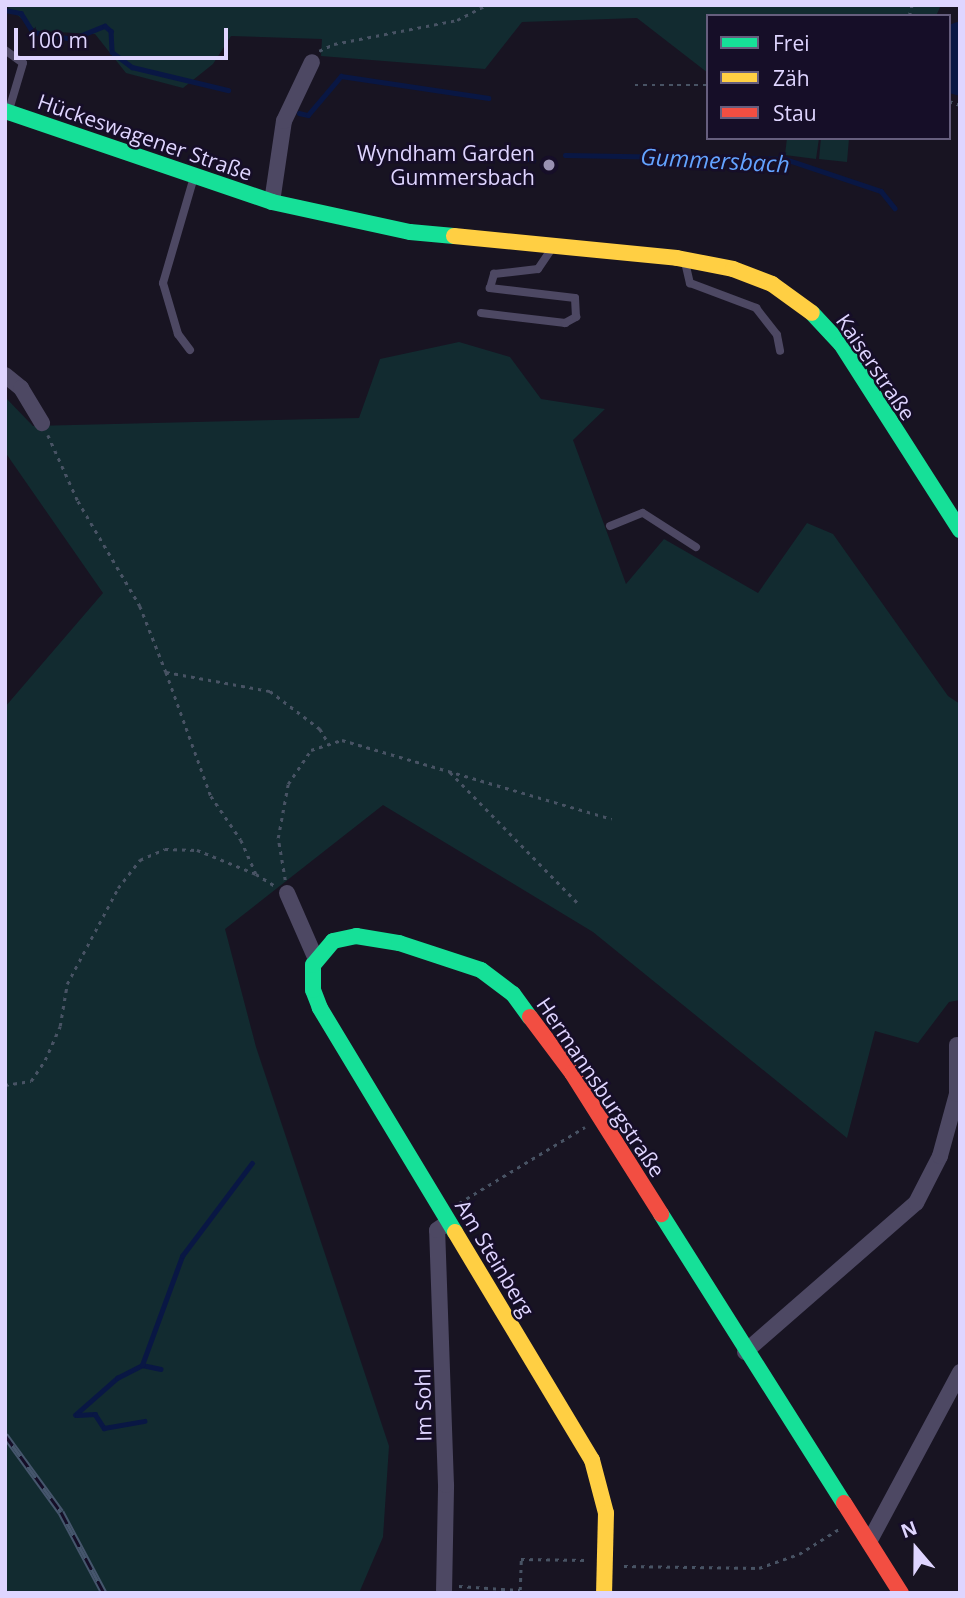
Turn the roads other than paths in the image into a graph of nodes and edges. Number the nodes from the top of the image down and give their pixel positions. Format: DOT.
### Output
graph roads {
  1 [pos="5,50"];
  2 [pos="312,62"];
  3 [pos="7,112"];
  4 [pos="194,177"];
  5 [pos="272,202"];
  6 [pos="554,246"];
  7 [pos="600,250"];
  8 [pos="684,260"];
  9 [pos="481,313"];
  10 [pos="190,351"];
  11 [pos="780,351"];
  12 [pos="5,375"];
  13 [pos="42,423"];
  14 [pos="610,526"];
  15 [pos="960,530"];
  16 [pos="696,547"];
  17 [pos="287,893"];
  18 [pos="315,957"];
  19 [pos="957,1045"];
  20 [pos="446,1217"];
  21 [pos="746,1352"];
  22 [pos="960,1371"];
  23 [pos="869,1542"];
  24 [pos="444,1589"];
  25 [pos="604,1593"];
  26 [pos="901,1593"];
  1 -- 3 [label="lane"];
  2 -- 5 [label="street, Hückeswagener Straße"];
  3 -- 4 [label="street, Hückeswagener Straße"];
  4 -- 5 [label="street, Hückeswagener Straße"];
  4 -- 10 [label="lane"];
  5 -- 6 [label="street, Hückeswagener Straße"];
  6 -- 7 [label="street, Hückeswagener Straße"];
  6 -- 9 [label="lane"];
  7 -- 8 [label="street, Kaiserstraße"];
  8 -- 11 [label="lane"];
  8 -- 15 [label="street, Kaiserstraße"];
  12 -- 13 [label="street"];
  14 -- 16 [label="lane"];
  17 -- 18 [label="street"];
  18 -- 20 [label="street, Am Steinberg"];
  18 -- 21 [label="street, Hermannsburgstraße"];
  19 -- 21 [label="street"];
  20 -- 24 [label="street, Im Sohl"];
  20 -- 25 [label="street, Am Steinberg"];
  21 -- 23 [label="street, Hermannsburgstraße"];
  22 -- 23 [label="street"];
  23 -- 26 [label="street, Hermannsburgstraße"];
}
